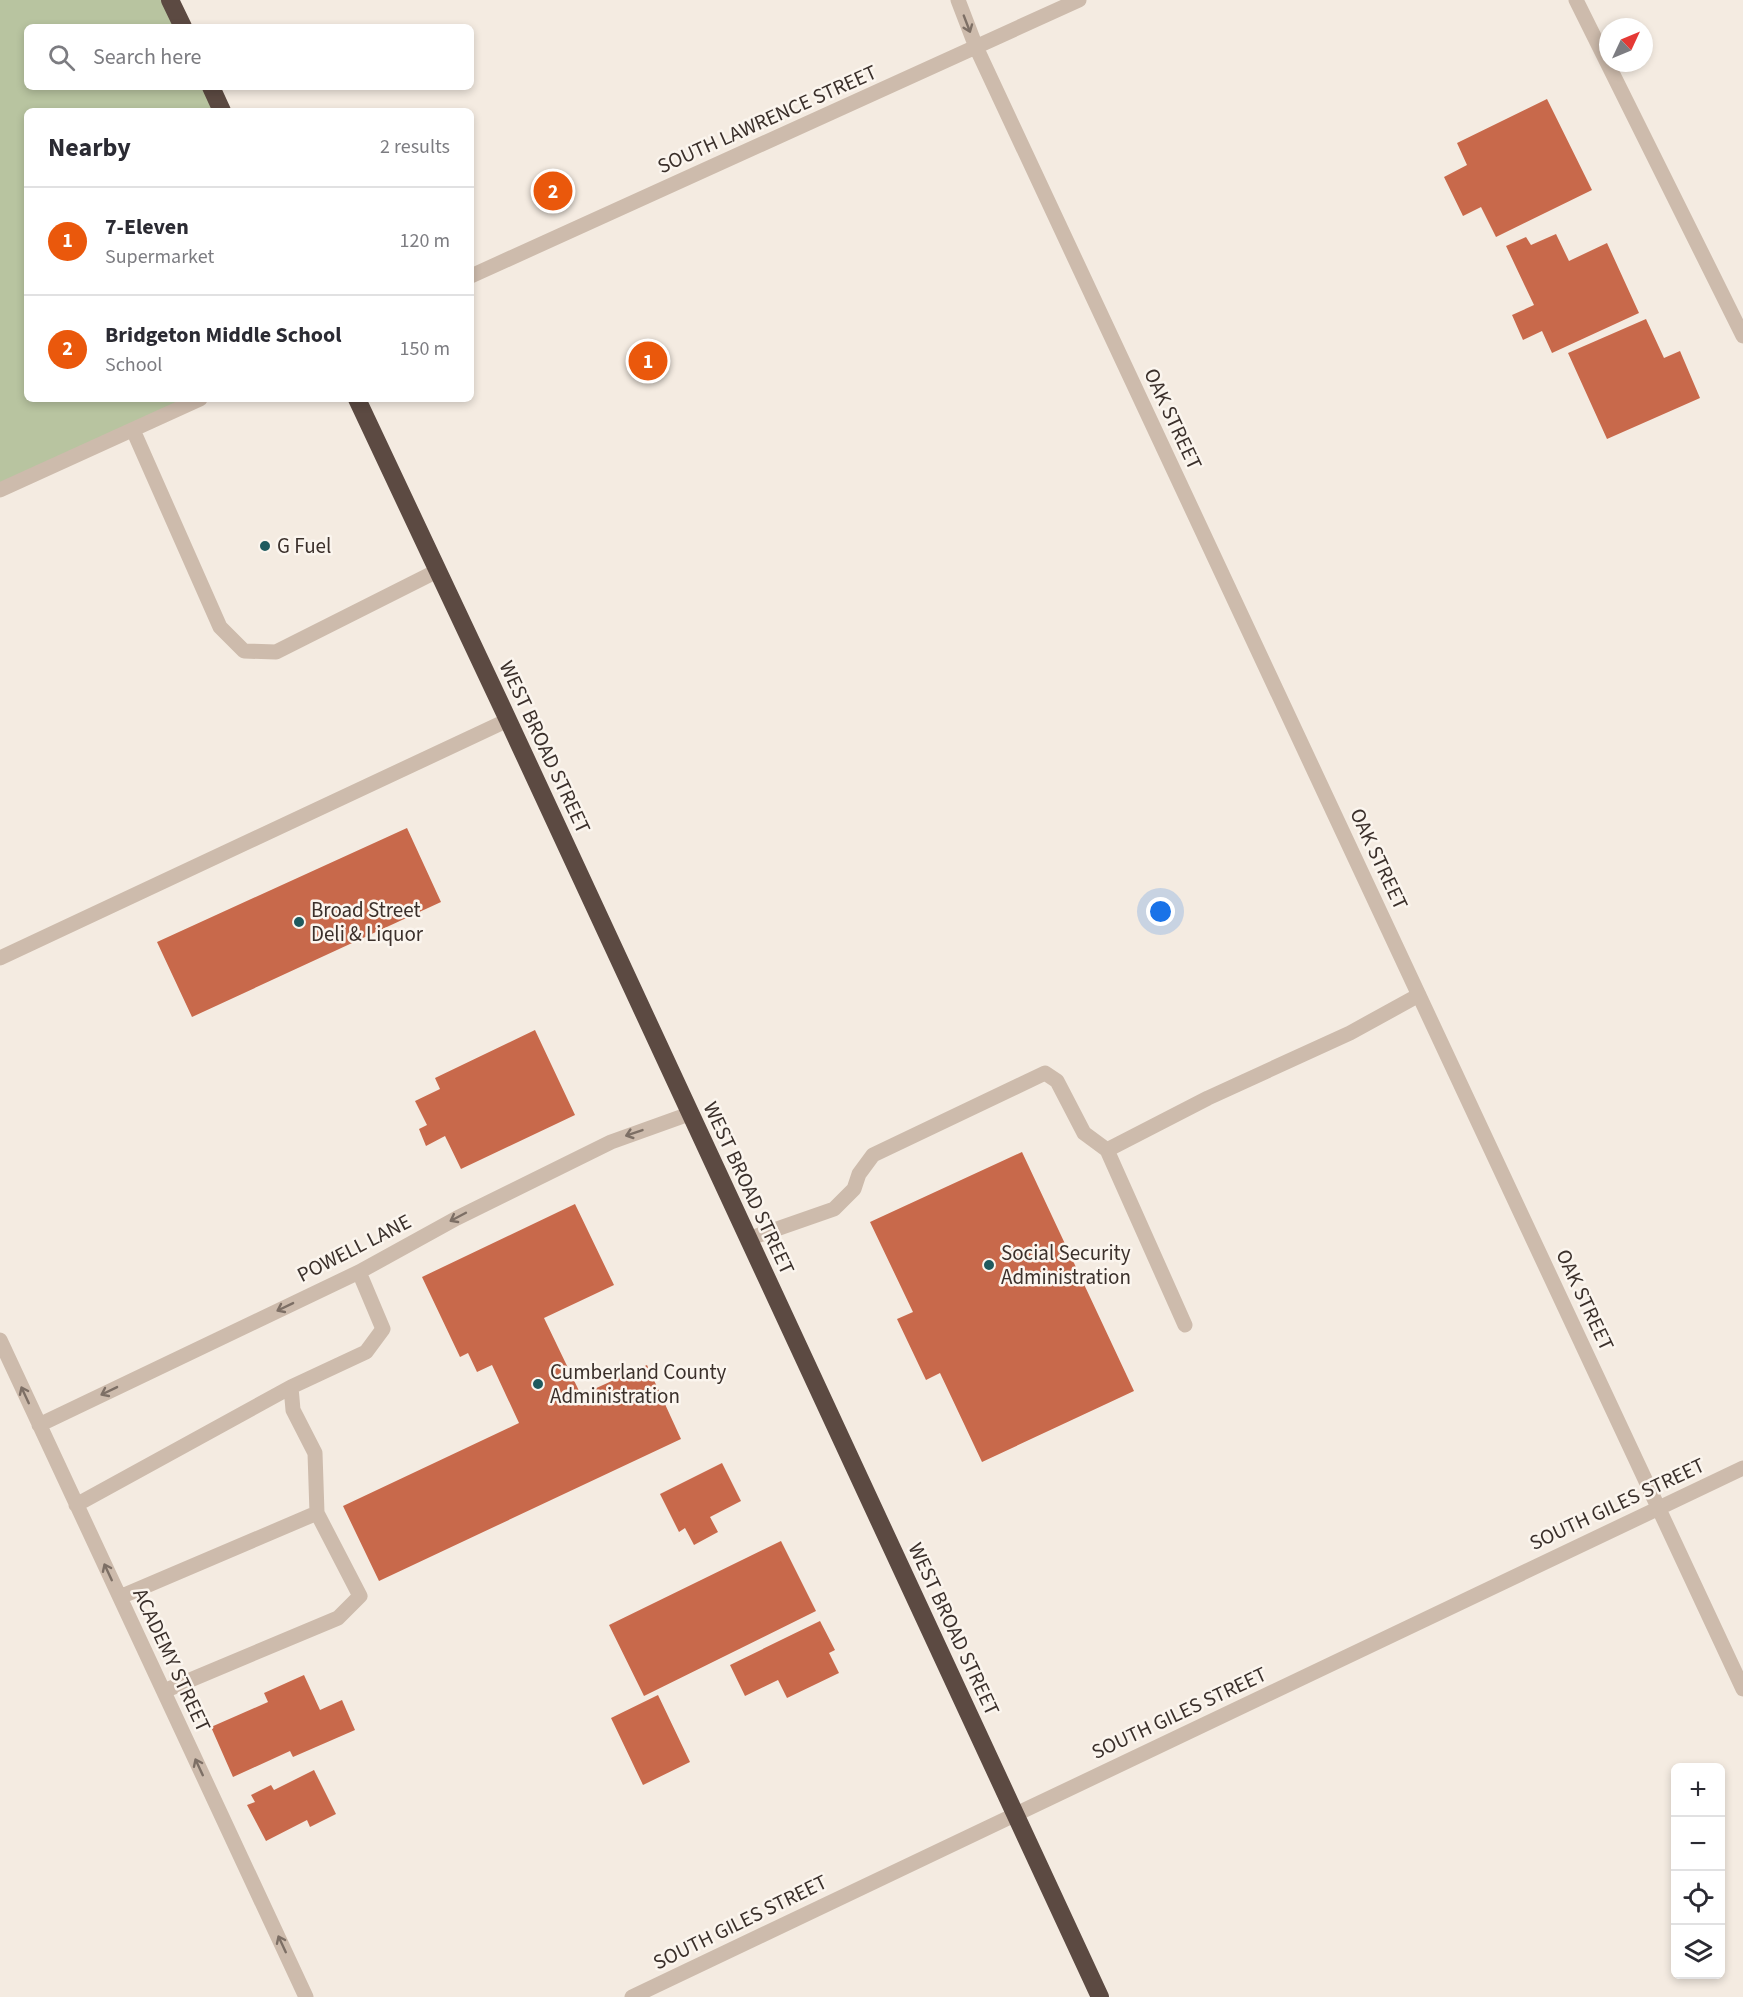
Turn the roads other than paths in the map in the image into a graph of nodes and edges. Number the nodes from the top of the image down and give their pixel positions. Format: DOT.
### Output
graph roads {
  1 [pos="170,0"];
  2 [pos="958,0"];
  3 [pos="1079,0"];
  4 [pos="1576,0"];
  5 [pos="182,24"];
  6 [pos="976,47"];
  7 [pos="212,90"];
  8 [pos="221,108"];
  9 [pos="474,275"];
  10 [pos="1743,336"];
  11 [pos="194,402"];
  12 [pos="358,402"];
  13 [pos="133,430"];
  14 [pos="0,490"];
  15 [pos="437,572"];
  16 [pos="508,720"];
  17 [pos="0,958"];
  18 [pos="1419,995"];
  19 [pos="689,1114"];
  20 [pos="1107,1150"];
  21 [pos="748,1239"];
  22 [pos="359,1272"];
  23 [pos="1185,1325"];
  24 [pos="0,1340"];
  25 [pos="291,1387"];
  26 [pos="39,1425"];
  27 [pos="1743,1468"];
  28 [pos="76,1505"];
  29 [pos="1659,1508"];
  30 [pos="317,1513"];
  31 [pos="120,1597"];
  32 [pos="1743,1689"];
  33 [pos="164,1692"];
  34 [pos="1015,1814"];
  35 [pos="306,1997"];
  36 [pos="632,1997"];
  37 [pos="1100,1997"];
  1 -- 5 [label="highway"];
  2 -- 6 [label="street, OAK STREET, one-way"];
  3 -- 6 [label="street, SOUTH LAWRENCE STREET"];
  4 -- 10 [label="street"];
  6 -- 9 [label="street, SOUTH LAWRENCE STREET"];
  6 -- 18 [label="street, OAK STREET"];
  7 -- 8 [label="highway"];
  11 -- 13 [label="street"];
  12 -- 15 [label="highway, WEST BROAD STREET"];
  13 -- 14 [label="street"];
  13 -- 15 [label="street"];
  15 -- 16 [label="highway, WEST BROAD STREET"];
  16 -- 17 [label="street"];
  16 -- 19 [label="highway, WEST BROAD STREET"];
  18 -- 20 [label="street"];
  18 -- 29 [label="street, OAK STREET"];
  19 -- 21 [label="highway, WEST BROAD STREET"];
  19 -- 22 [label="street, POWELL LANE, one-way"];
  20 -- 21 [label="street"];
  20 -- 23 [label="street"];
  21 -- 34 [label="highway, WEST BROAD STREET"];
  22 -- 25 [label="street"];
  22 -- 26 [label="street, POWELL LANE, one-way"];
  26 -- 24 [label="street, ACADEMY STREET, one-way"];
  25 -- 28 [label="street"];
  25 -- 30 [label="street"];
  26 -- 28 [label="street, ACADEMY STREET"];
  27 -- 29 [label="street, SOUTH GILES STREET"];
  31 -- 28 [label="street, ACADEMY STREET, one-way"];
  29 -- 32 [label="street, OAK STREET"];
  29 -- 34 [label="street, SOUTH GILES STREET"];
  30 -- 31 [label="street"];
  30 -- 33 [label="street"];
  31 -- 33 [label="street, ACADEMY STREET"];
  35 -- 33 [label="street, ACADEMY STREET, one-way"];
  34 -- 36 [label="street, SOUTH GILES STREET"];
  34 -- 37 [label="highway, WEST BROAD STREET"];
}
